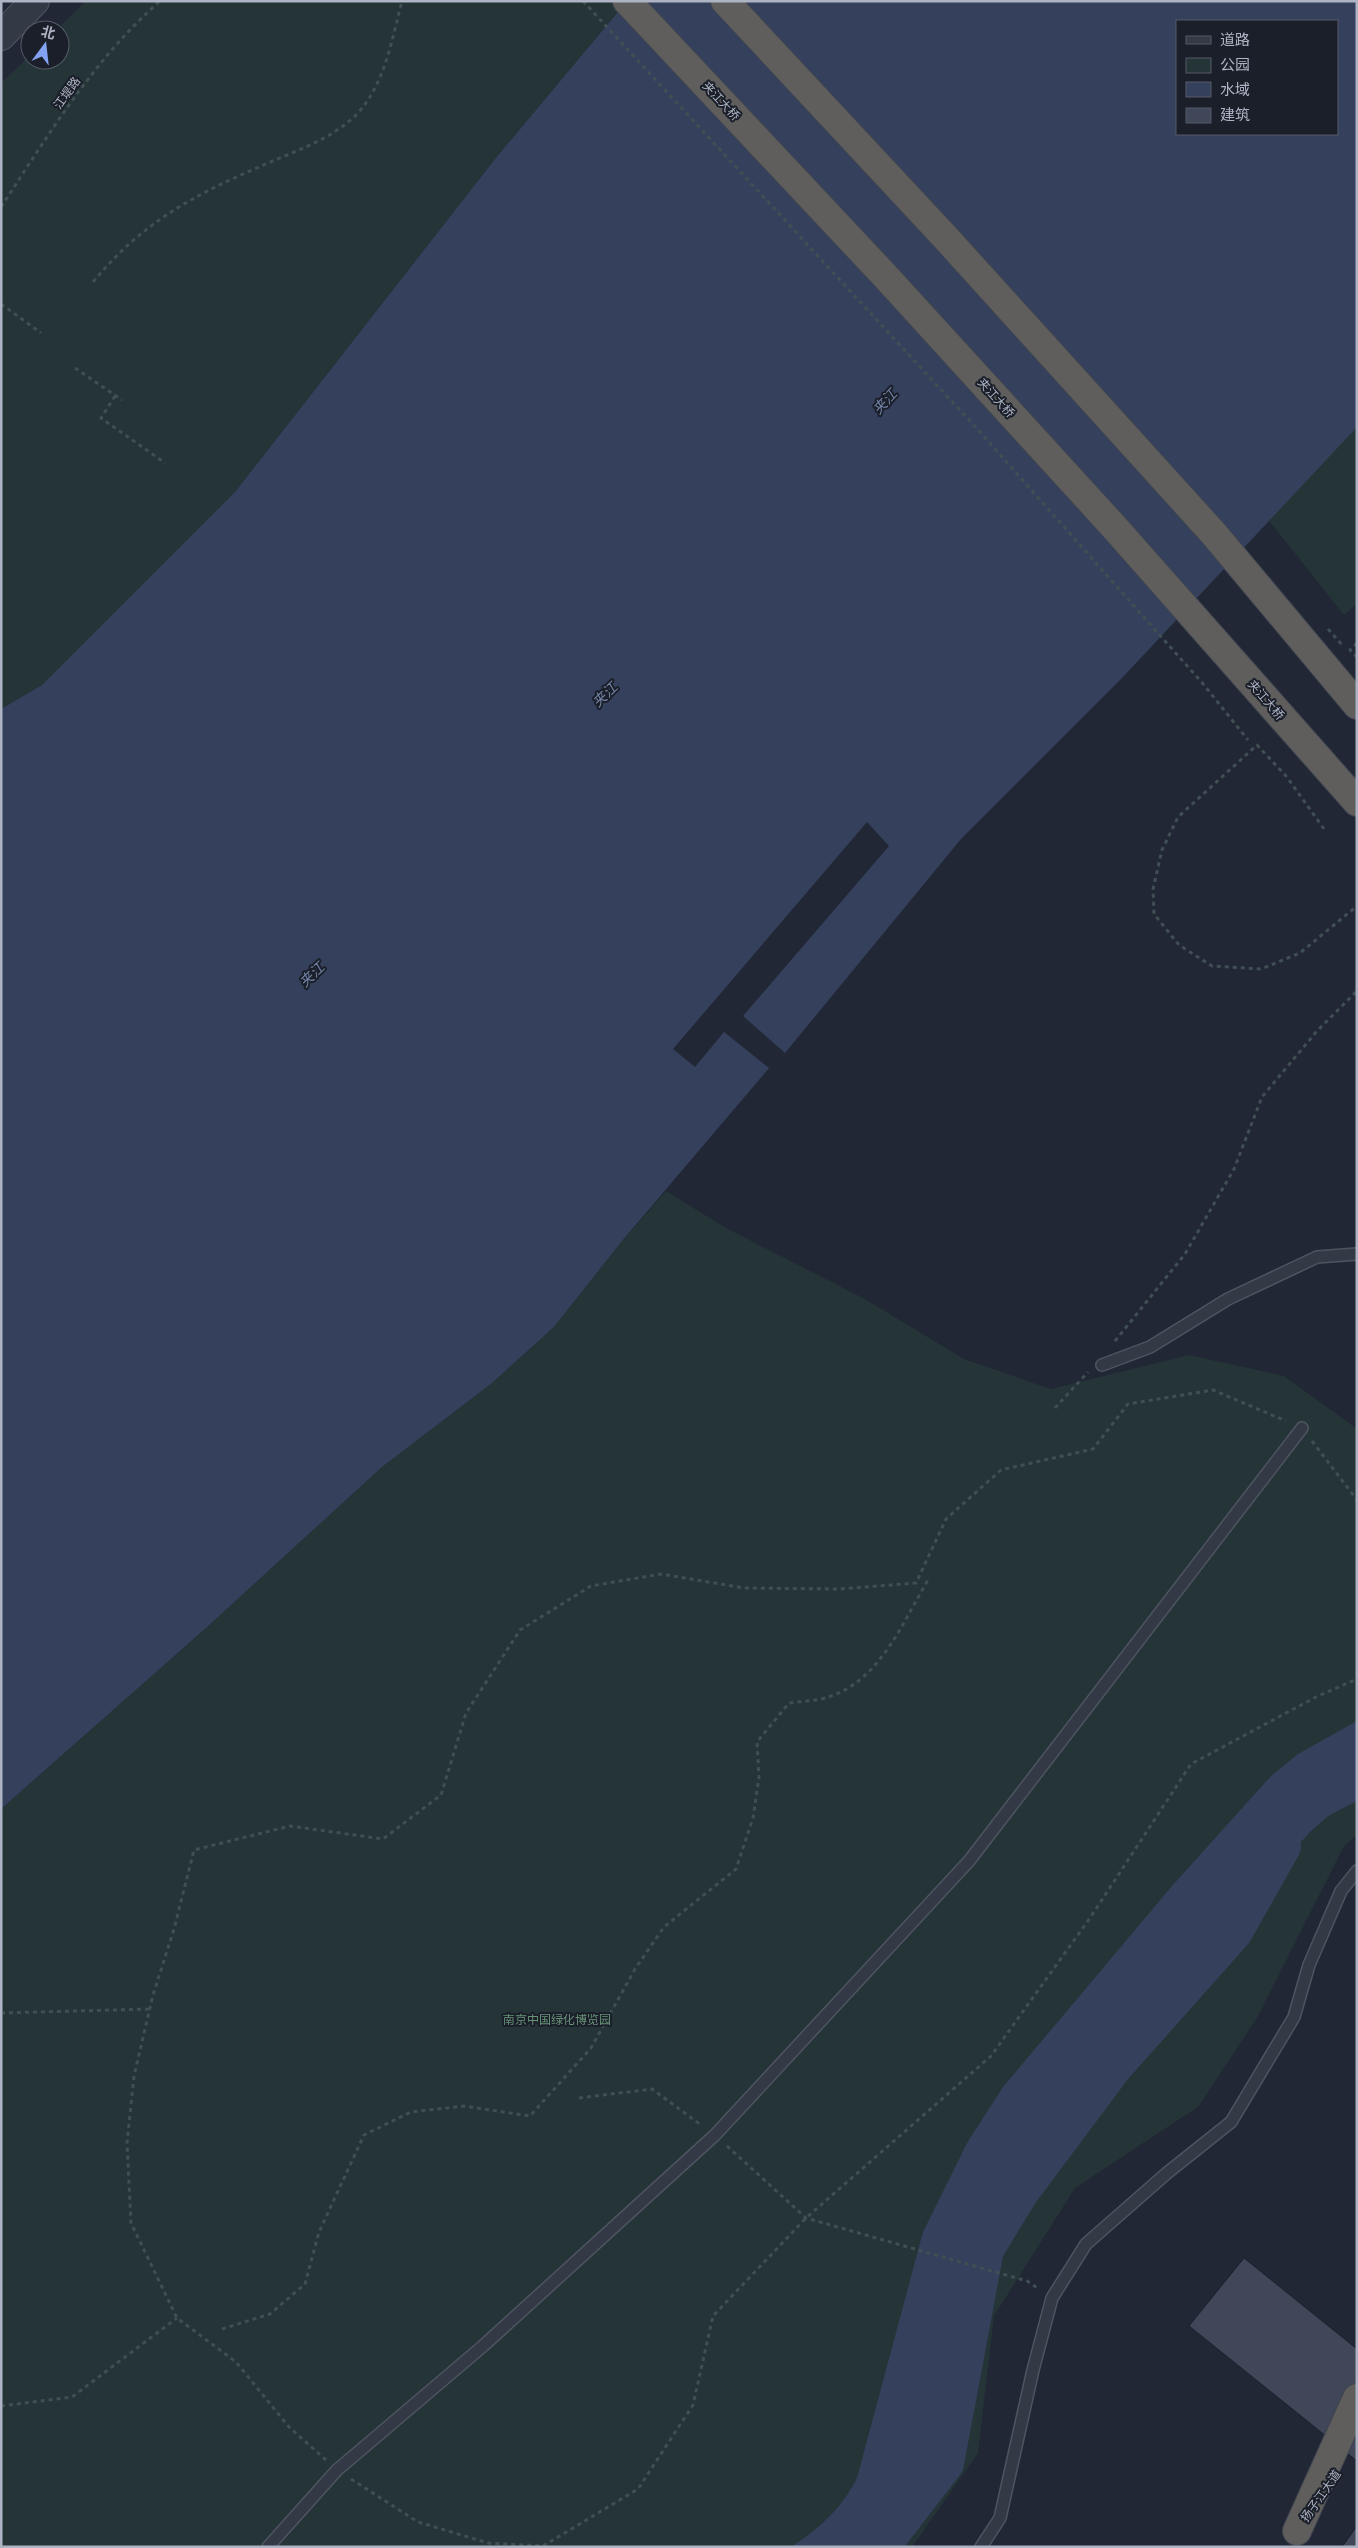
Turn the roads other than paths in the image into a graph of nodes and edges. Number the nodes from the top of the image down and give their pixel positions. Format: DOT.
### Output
graph roads {
  1 [pos="36,1"];
  2 [pos="627,1"];
  3 [pos="725,1"];
  4 [pos="1,36"];
  5 [pos="1328,669"];
  6 [pos="1357,690"];
  7 [pos="1357,705"];
  8 [pos="1357,802"];
  9 [pos="1357,1254"];
  10 [pos="1097,1366"];
  11 [pos="1302,1428"];
  12 [pos="1357,1871"];
  13 [pos="1357,2398"];
  14 [pos="1357,2446"];
  15 [pos="1291,2539"];
  16 [pos="268,2547"];
  17 [pos="981,2547"];
  1 -- 4 [label="street"];
  2 -- 8 [label="highway, 夹江大桥"];
  3 -- 5 [label="highway"];
  5 -- 6 [label="highway"];
  5 -- 7 [label="highway"];
  9 -- 10 [label="lane"];
  11 -- 16 [label="lane"];
  12 -- 17 [label="lane"];
  13 -- 15 [label="highway"];
  14 -- 15 [label="highway, 扬子江大道"];
}
